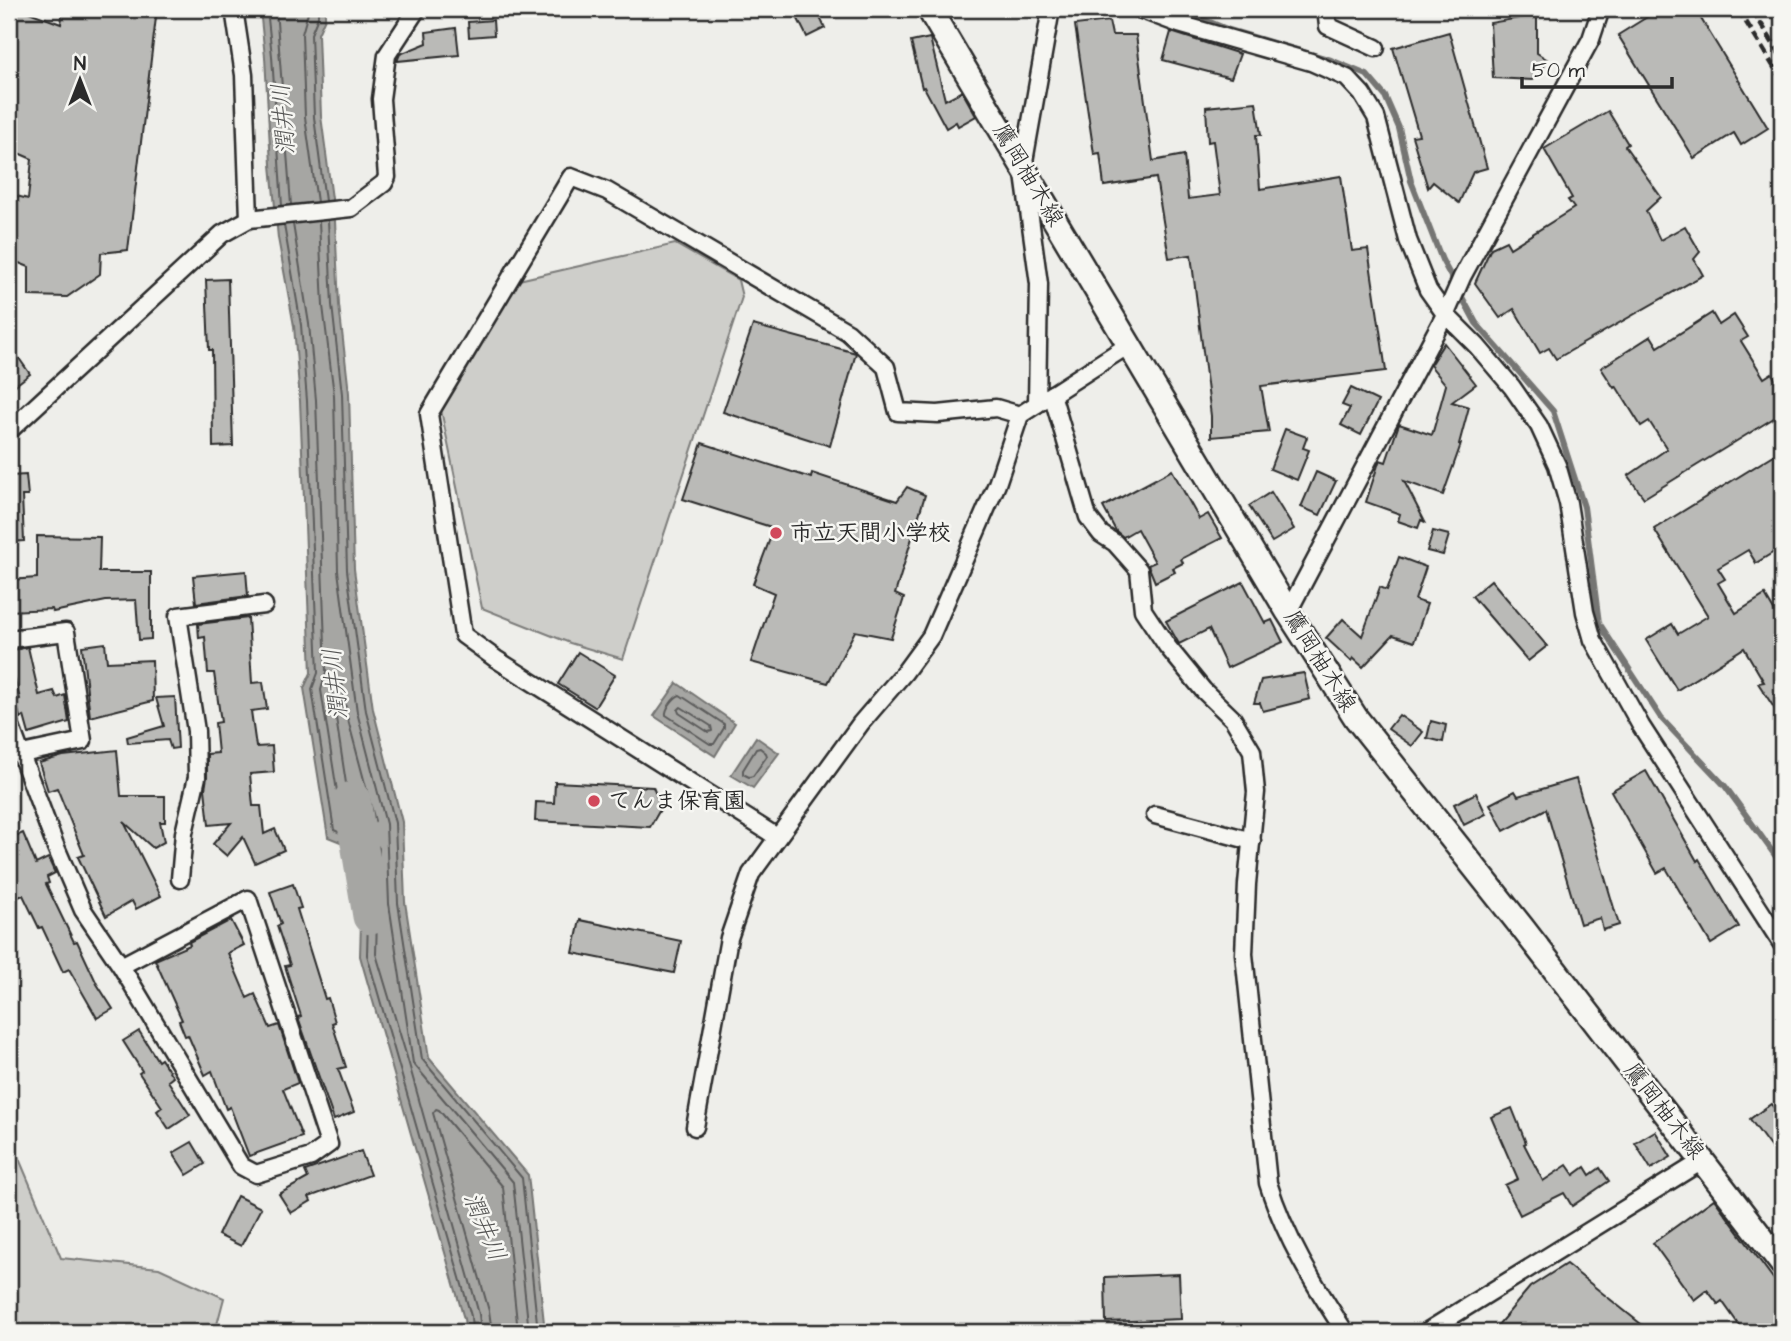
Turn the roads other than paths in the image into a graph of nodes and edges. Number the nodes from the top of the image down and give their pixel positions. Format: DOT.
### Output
graph roads {
  1 [pos="234,9"];
  2 [pos="417,9"];
  3 [pos="929,9"];
  4 [pos="1051,9"];
  5 [pos="1139,9"];
  6 [pos="1326,9"];
  7 [pos="1601,9"];
  8 [pos="1376,48"];
  9 [pos="1023,167"];
  10 [pos="249,219"];
  11 [pos="1446,312"];
  12 [pos="1130,344"];
  13 [pos="1052,394"];
  14 [pos="1037,404"];
  15 [pos="1020,415"];
  16 [pos="9,430"];
  17 [pos="264,605"];
  18 [pos="1289,612"];
  19 [pos="9,639"];
  20 [pos="9,722"];
  21 [pos="22,754"];
  22 [pos="1155,815"];
  23 [pos="777,837"];
  24 [pos="1252,841"];
  25 [pos="180,879"];
  26 [pos="1782,944"];
  27 [pos="121,966"];
  28 [pos="695,1127"];
  29 [pos="1702,1161"];
  30 [pos="1782,1264"];
  31 [pos="1345,1332"];
  32 [pos="1426,1332"];
  1 -- 10 [label="street"];
  2 -- 10 [label="street"];
  3 -- 9 [label="main road, 鷹岡柚木線"];
  4 -- 9 [label="street"];
  5 -- 11 [label="street"];
  6 -- 8 [label="street"];
  7 -- 11 [label="street"];
  9 -- 12 [label="main road, 鷹岡柚木線"];
  9 -- 14 [label="street"];
  10 -- 16 [label="street"];
  11 -- 18 [label="street"];
  11 -- 26 [label="street"];
  12 -- 13 [label="street"];
  12 -- 18 [label="main road, 鷹岡柚木線"];
  13 -- 14 [label="street"];
  13 -- 24 [label="street"];
  14 -- 15 [label="street"];
  15 -- 23 [label="street"];
  15 -- 23 [label="street"];
  17 -- 25 [label="street"];
  18 -- 29 [label="main road, 鷹岡柚木線"];
  19 -- 21 [label="street"];
  20 -- 21 [label="street"];
  21 -- 27 [label="street"];
  22 -- 24 [label="street"];
  23 -- 28 [label="street"];
  24 -- 31 [label="street"];
  27 -- 27 [label="street"];
  29 -- 30 [label="main road, 鷹岡柚木線"];
  29 -- 32 [label="street"];
}
